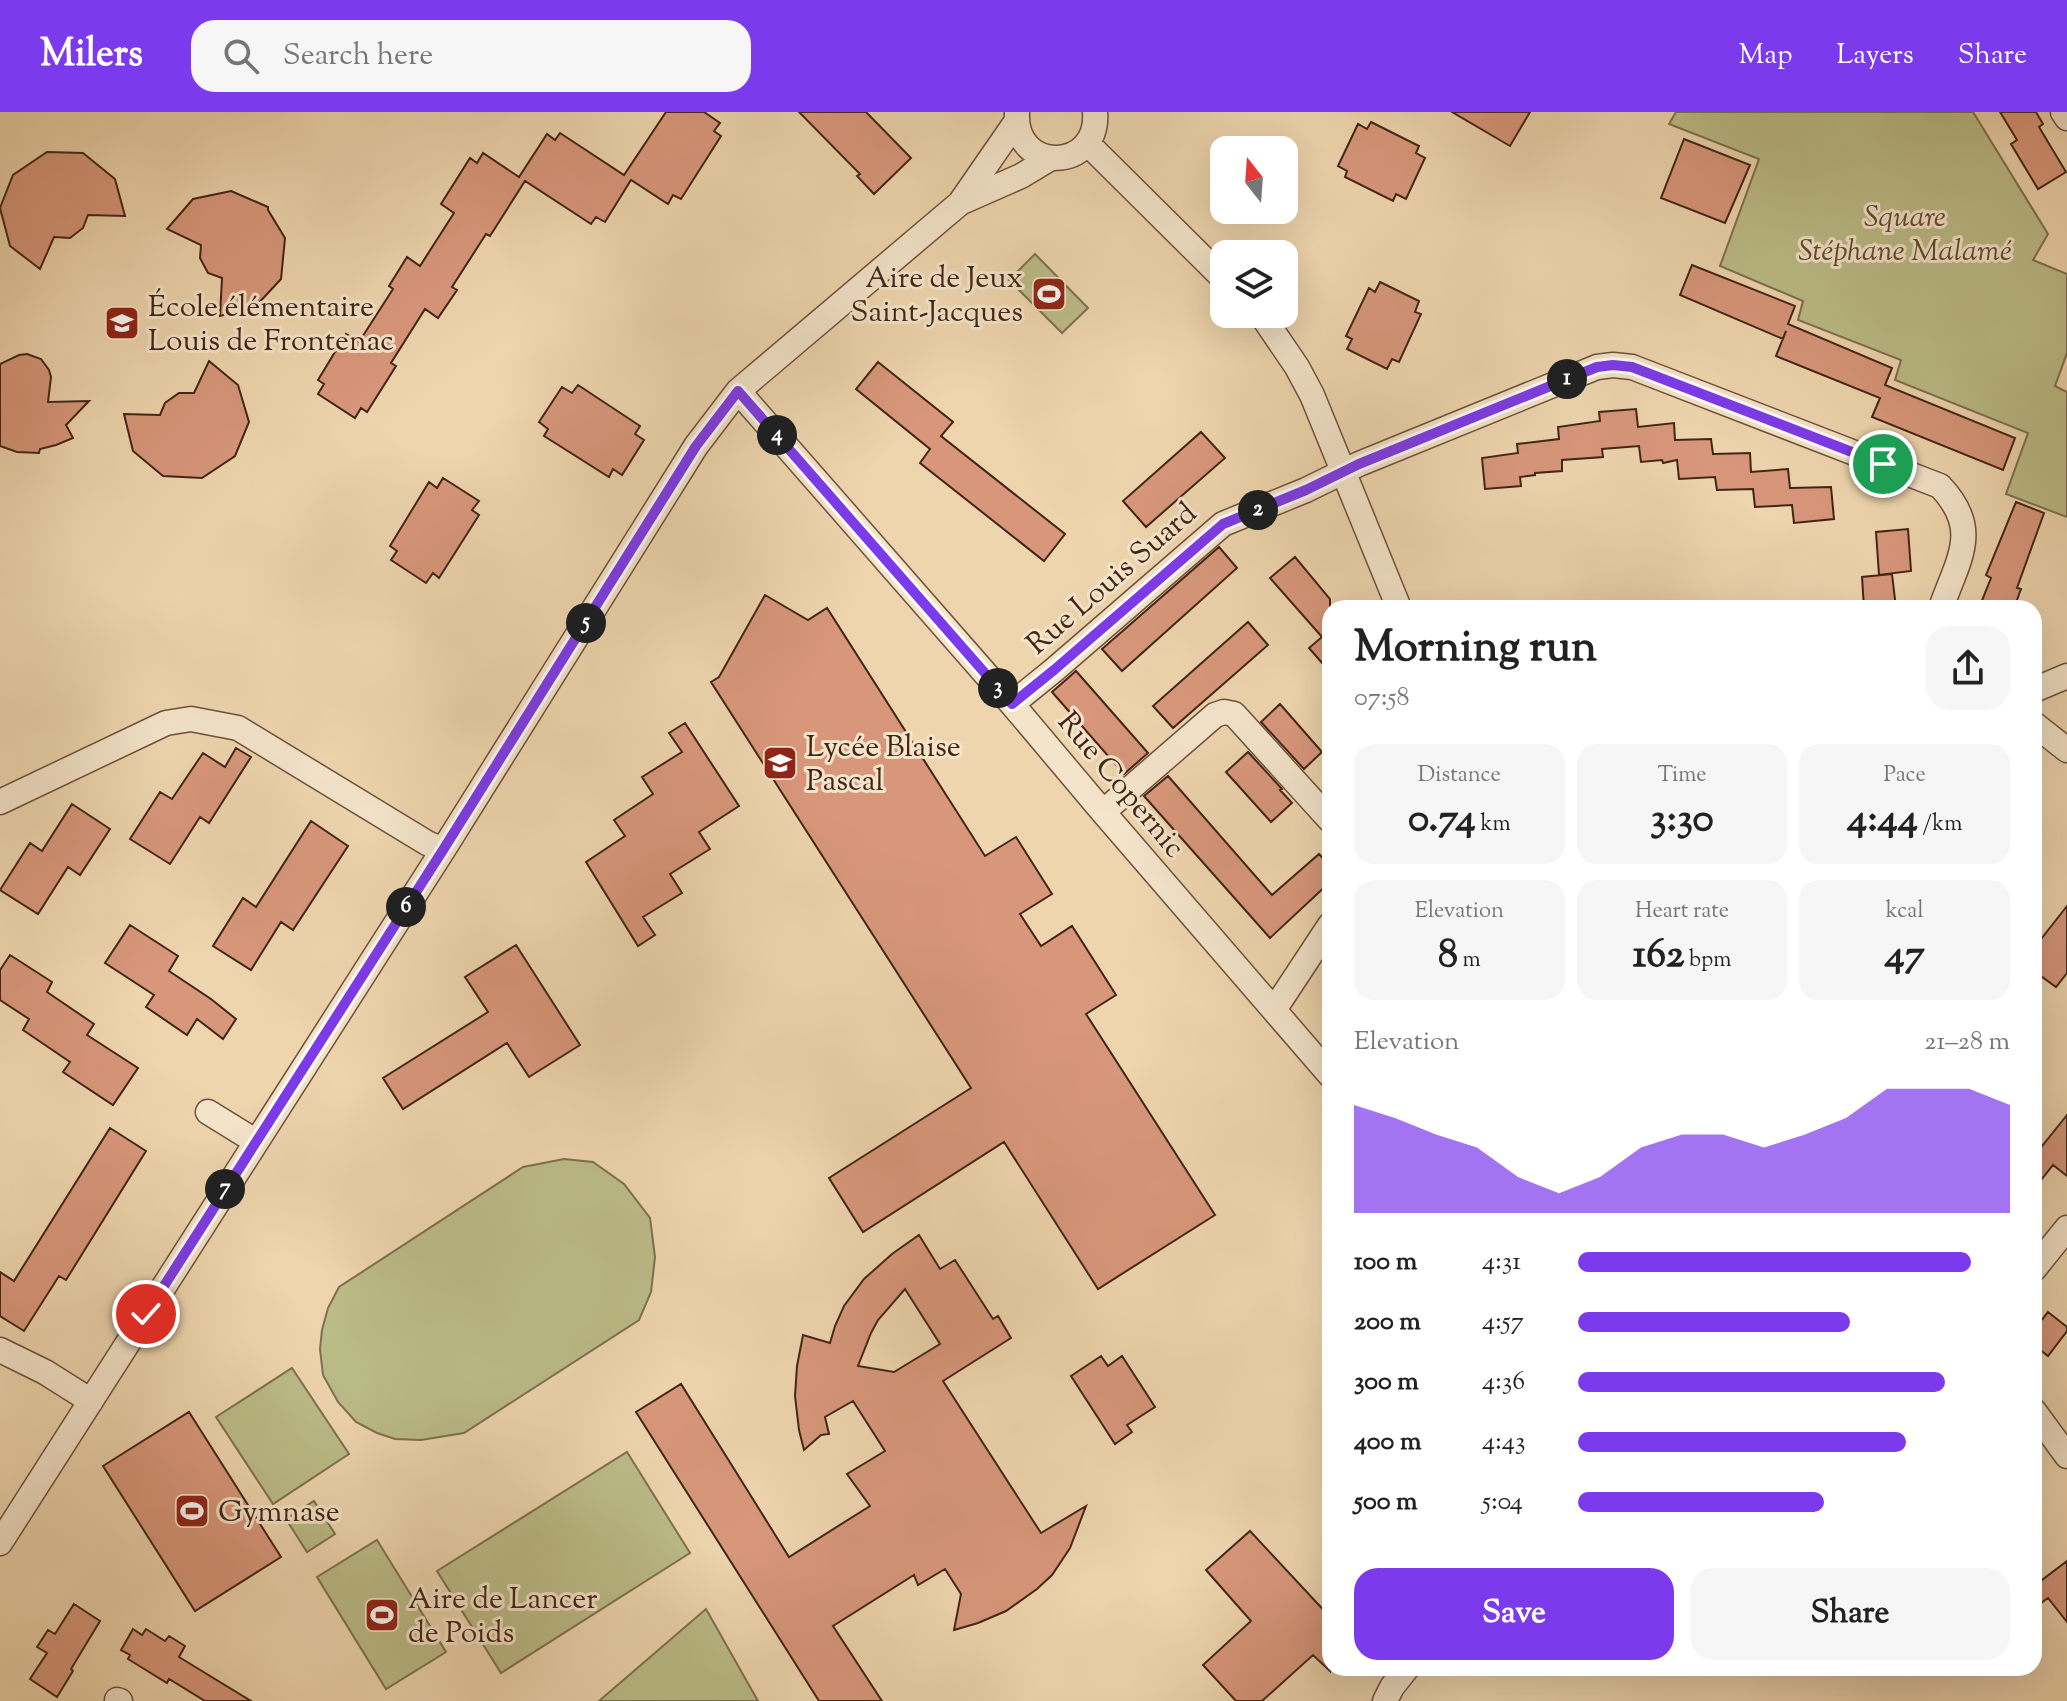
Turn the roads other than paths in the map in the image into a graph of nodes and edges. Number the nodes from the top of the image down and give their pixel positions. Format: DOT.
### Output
graph roads {
  1 [pos="1095,112"];
  2 [pos="2063,112"];
  3 [pos="1017,117"];
  4 [pos="2067,118"];
  5 [pos="1087,143"];
  6 [pos="1051,158"];
  7 [pos="960,203"];
  8 [pos="1210,265"];
  9 [pos="1270,328"];
  10 [pos="738,391"];
  11 [pos="1344,472"];
  12 [pos="1396,600"];
  13 [pos="1944,600"];
  14 [pos="2067,676"];
  15 [pos="2042,687"];
  16 [pos="1012,704"];
  17 [pos="2042,735"];
  18 [pos="2067,750"];
  19 [pos="0,802"];
  20 [pos="1322,811"];
  21 [pos="1103,812"];
  22 [pos="443,850"];
  23 [pos="1322,937"];
  24 [pos="1274,1010"];
  25 [pos="1322,1066"];
  26 [pos="208,1112"];
  27 [pos="255,1141"];
  28 [pos="2067,1228"];
  29 [pos="2042,1259"];
  30 [pos="0,1350"];
  31 [pos="91,1401"];
  32 [pos="2042,1422"];
  33 [pos="2067,1456"];
  34 [pos="0,1543"];
  35 [pos="1401,1676"];
  36 [pos="1385,1701"];
  1 -- 5 [label="street"];
  2 -- 4 [label="street"];
  3 -- 6 [label="street"];
  3 -- 7 [label="street"];
  5 -- 6 [label="street"];
  5 -- 8 [label="street"];
  6 -- 7 [label="street"];
  7 -- 10 [label="street"];
  9 -- 11 [label="street"];
  10 -- 16 [label="street, Rue Copernic"];
  10 -- 22 [label="street"];
  11 -- 12 [label="street"];
  11 -- 13 [label="street, Rue Louis Suard"];
  11 -- 16 [label="street, Rue Louis Suard"];
  14 -- 15 [label="street"];
  16 -- 21 [label="street, Rue Copernic"];
  17 -- 18 [label="street"];
  19 -- 22 [label="street"];
  20 -- 21 [label="street"];
  21 -- 24 [label="street, Rue Copernic"];
  22 -- 27 [label="street"];
  23 -- 24 [label="street"];
  24 -- 25 [label="street, Rue Copernic"];
  26 -- 27 [label="street"];
  27 -- 31 [label="street"];
  28 -- 29 [label="street"];
  30 -- 31 [label="street"];
  31 -- 34 [label="street"];
  32 -- 33 [label="street"];
  35 -- 36 [label="street"];
}
